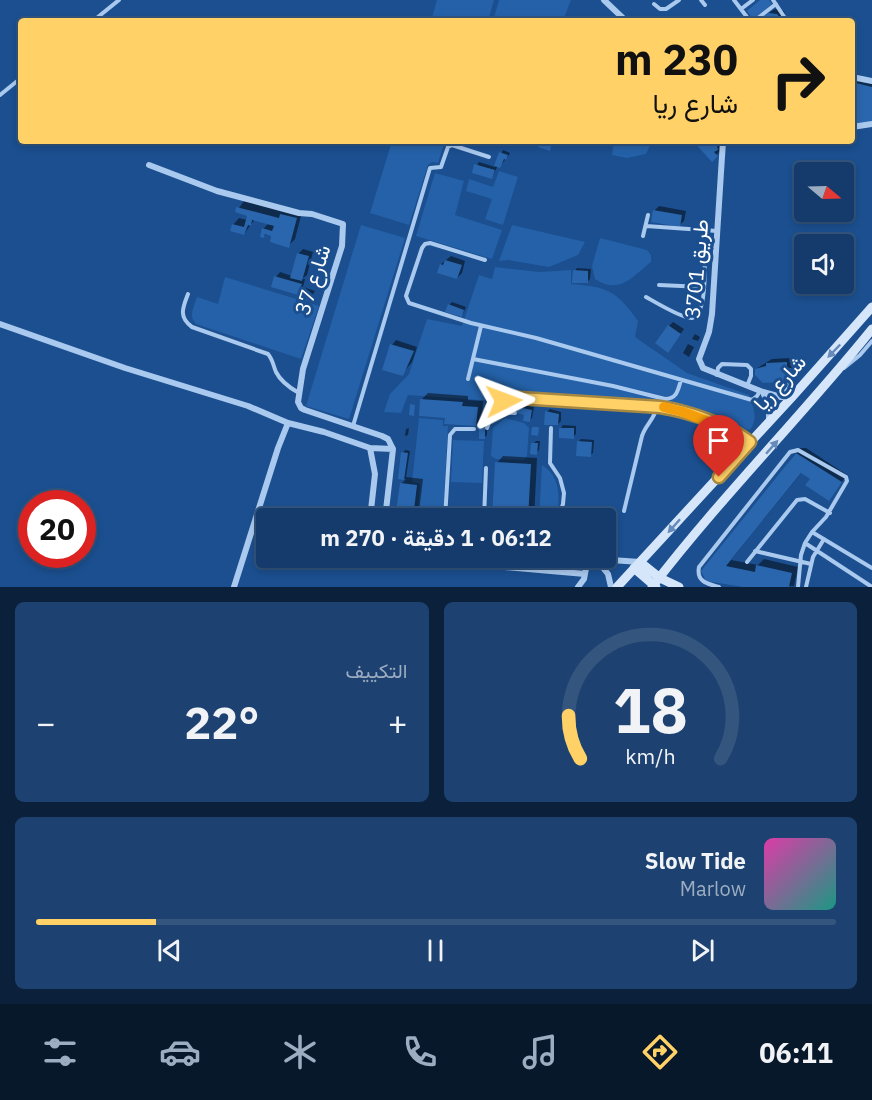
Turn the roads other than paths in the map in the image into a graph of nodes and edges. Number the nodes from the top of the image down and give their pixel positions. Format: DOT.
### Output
graph roads {
  1 [pos="119,0"];
  2 [pos="604,0"];
  3 [pos="679,0"];
  4 [pos="701,0"];
  5 [pos="734,0"];
  6 [pos="753,0"];
  7 [pos="774,2"];
  8 [pos="654,4"];
  9 [pos="705,5"];
  10 [pos="741,9"];
  11 [pos="97,18"];
  12 [pos="621,18"];
  13 [pos="749,18"];
  14 [pos="755,18"];
  15 [pos="785,18"];
  16 [pos="855,78"];
  17 [pos="18,80"];
  18 [pos="872,81"];
  19 [pos="0,95"];
  20 [pos="872,124"];
  21 [pos="855,127"];
  22 [pos="723,144"];
  23 [pos="489,157"];
  24 [pos="149,165"];
  25 [pos="648,215"];
  26 [pos="646,226"];
  27 [pos="703,230"];
  28 [pos="717,231"];
  29 [pos="643,236"];
  30 [pos="485,260"];
  31 [pos="659,285"];
  32 [pos="703,287"];
  33 [pos="188,294"];
  34 [pos="645,297"];
  35 [pos="872,307"];
  36 [pos="0,324"];
  37 [pos="482,326"];
  38 [pos="872,329"];
  39 [pos="872,341"];
  40 [pos="864,346"];
  41 [pos="872,351"];
  42 [pos="473,359"];
  43 [pos="798,370"];
  44 [pos="717,375"];
  45 [pos="468,378"];
  46 [pos="681,380"];
  47 [pos="746,386"];
  48 [pos="762,392"];
  49 [pos="299,393"];
  50 [pos="499,396"];
  51 [pos="793,396"];
  52 [pos="504,397"];
  53 [pos="781,397"];
  54 [pos="657,406"];
  55 [pos="504,411"];
  56 [pos="515,412"];
  57 [pos="288,423"];
  58 [pos="769,423"];
  59 [pos="352,426"];
  60 [pos="487,428"];
  61 [pos="550,428"];
  62 [pos="474,429"];
  63 [pos="750,442"];
  64 [pos="370,448"];
  65 [pos="393,449"];
  66 [pos="486,468"];
  67 [pos="371,508"];
  68 [pos="386,508"];
  69 [pos="447,508"];
  70 [pos="484,508"];
  71 [pos="562,508"];
  72 [pos="624,511"];
  73 [pos="830,513"];
  74 [pos="812,532"];
  75 [pos="824,539"];
  76 [pos="805,543"];
  77 [pos="755,551"];
  78 [pos="816,551"];
  79 [pos="675,561"];
  80 [pos="616,562"];
  81 [pos="747,562"];
  82 [pos="801,562"];
  83 [pos="811,564"];
  84 [pos="637,565"];
  85 [pos="516,568"];
  86 [pos="588,568"];
  87 [pos="602,568"];
  88 [pos="872,568"];
  89 [pos="585,574"];
  90 [pos="656,584"];
  91 [pos="807,586"];
  92 [pos="234,587"];
  93 [pos="578,587"];
  94 [pos="610,587"];
  95 [pos="616,587"];
  96 [pos="680,587"];
  97 [pos="720,587"];
  98 [pos="798,587"];
  99 [pos="872,587"];
  1 -- 11 [label="lane"];
  2 -- 12 [label="street"];
  3 -- 8 [label="lane"];
  4 -- 9 [label="lane"];
  5 -- 10 [label="lane"];
  6 -- 10 [label="lane"];
  7 -- 14 [label="lane"];
  7 -- 15 [label="lane"];
  10 -- 13 [label="lane"];
  16 -- 18 [label="street"];
  17 -- 19 [label="lane"];
  20 -- 21 [label="street"];
  22 -- 28 [label="street, طريق 3701"];
  23 -- 59 [label="lane"];
  24 -- 49 [label="street, شارع 37"];
  25 -- 26 [label="lane"];
  26 -- 27 [label="lane"];
  26 -- 29 [label="lane"];
  27 -- 28 [label="lane"];
  27 -- 32 [label="lane"];
  28 -- 44 [label="street, طريق 3701"];
  30 -- 37 [label="lane"];
  31 -- 32 [label="lane"];
  32 -- 34 [label="lane"];
  33 -- 49 [label="lane"];
  35 -- 51 [label="main road, شارع ريا, one-way"];
  36 -- 57 [label="street"];
  37 -- 42 [label="lane"];
  37 -- 46 [label="lane"];
  38 -- 40 [label="main road, شارع ريا"];
  39 -- 40 [label="lane"];
  40 -- 41 [label="lane"];
  79 -- 40 [label="main road, شارع ريا, one-way"];
  42 -- 45 [label="lane"];
  42 -- 46 [label="lane"];
  43 -- 53 [label="lane"];
  44 -- 47 [label="street, طريق 3701"];
  44 -- 47 [label="lane"];
  46 -- 48 [label="lane"];
  47 -- 48 [label="street, طريق 3701"];
  48 -- 53 [label="street, طريق 3701"];
  48 -- 58 [label="street"];
  49 -- 59 [label="street"];
  50 -- 52 [label="lane"];
  51 -- 53 [label="street, طريق 3701"];
  51 -- 58 [label="main road, شارع ريا"];
  52 -- 54 [label="lane"];
  52 -- 55 [label="lane"];
  54 -- 63 [label="lane"];
  54 -- 72 [label="lane"];
  55 -- 56 [label="lane"];
  55 -- 60 [label="lane"];
  57 -- 64 [label="street"];
  57 -- 92 [label="street"];
  58 -- 63 [label="main road, شارع ريا"];
  59 -- 65 [label="street"];
  61 -- 71 [label="lane"];
  62 -- 69 [label="lane"];
  63 -- 84 [label="main road, شارع ريا, one-way"];
  64 -- 65 [label="street"];
  64 -- 67 [label="street"];
  65 -- 68 [label="street"];
  66 -- 70 [label="lane"];
  73 -- 74 [label="lane"];
  73 -- 77 [label="lane"];
  73 -- 97 [label="lane"];
  74 -- 75 [label="lane"];
  74 -- 76 [label="lane"];
  75 -- 78 [label="lane"];
  75 -- 88 [label="lane"];
  76 -- 78 [label="lane"];
  76 -- 82 [label="lane"];
  77 -- 81 [label="lane"];
  77 -- 82 [label="lane"];
  78 -- 83 [label="lane"];
  78 -- 99 [label="lane"];
  79 -- 90 [label="main road, شارع ريا"];
  79 -- 96 [label="main road"];
  80 -- 84 [label="street"];
  82 -- 83 [label="lane"];
  82 -- 98 [label="lane"];
  83 -- 91 [label="lane"];
  84 -- 90 [label="main road"];
  84 -- 95 [label="main road, شارع ريا"];
  85 -- 89 [label="street"];
  86 -- 89 [label="street"];
  87 -- 94 [label="street"];
  89 -- 93 [label="street"];
  90 -- 96 [label="main road"];
}
